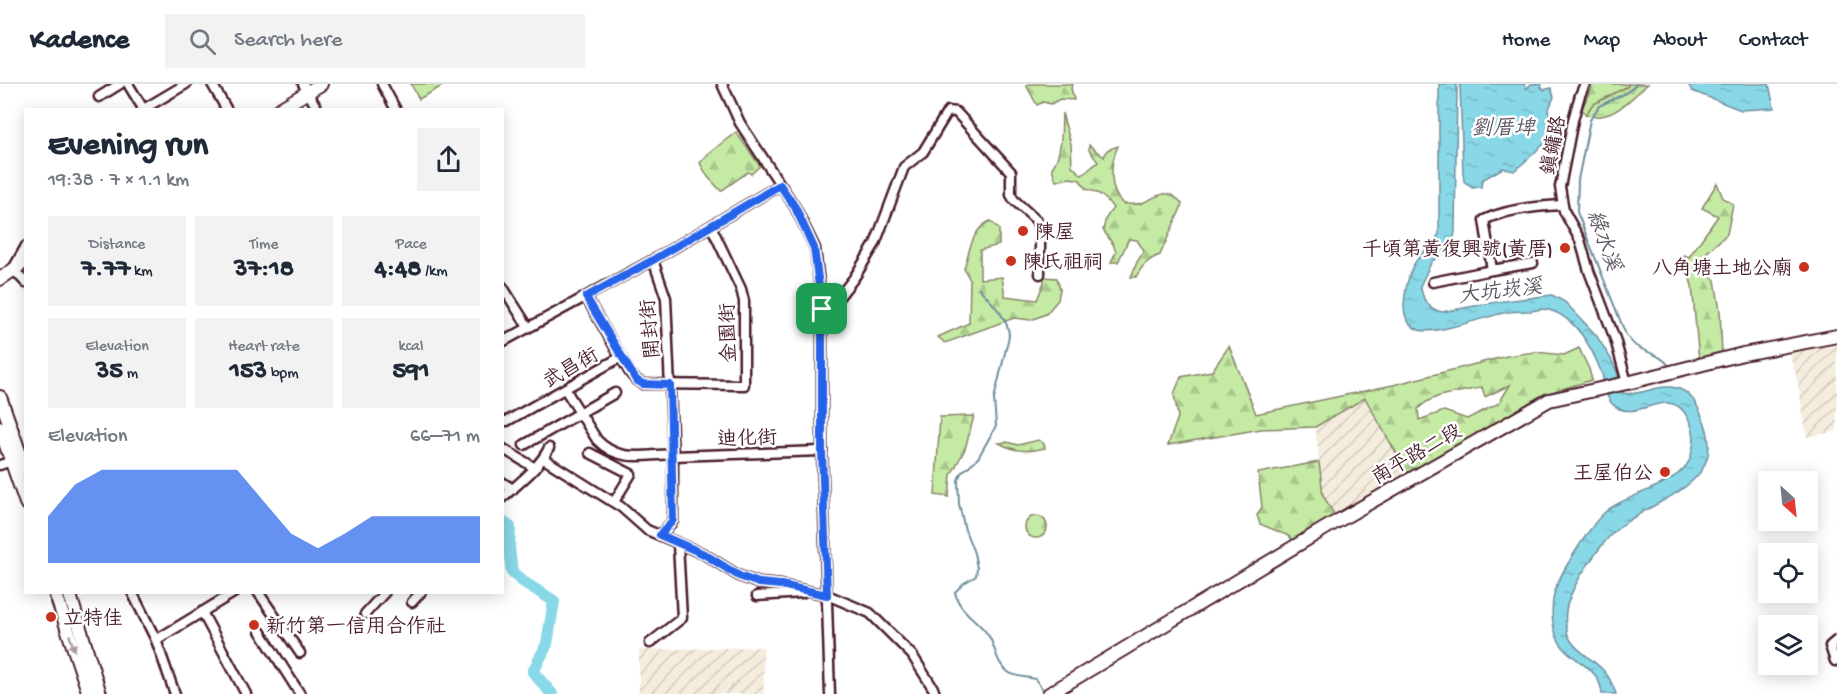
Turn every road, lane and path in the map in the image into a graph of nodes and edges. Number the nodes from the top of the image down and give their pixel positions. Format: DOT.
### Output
graph roads {
  1 [pos="120,84"];
  2 [pos="128,84"];
  3 [pos="186,84"];
  4 [pos="212,84"];
  5 [pos="321,84"];
  6 [pos="382,84"];
  7 [pos="722,84"];
  8 [pos="1585,84"];
  9 [pos="305,88"];
  10 [pos="99,97"];
  11 [pos="142,108"];
  12 [pos="145,108"];
  13 [pos="226,108"];
  14 [pos="280,108"];
  15 [pos="317,108"];
  16 [pos="395,108"];
  17 [pos="780,185"];
  18 [pos="1563,205"];
  19 [pos="711,226"];
  20 [pos="24,250"];
  21 [pos="653,260"];
  22 [pos="24,262"];
  23 [pos="1533,263"];
  24 [pos="13,269"];
  25 [pos="1492,270"];
  26 [pos="1040,274"];
  27 [pos="0,279"];
  28 [pos="24,281"];
  29 [pos="1433,282"];
  30 [pos="504,289"];
  31 [pos="586,297"];
  32 [pos="822,309"];
  33 [pos="528,327"];
  34 [pos="1837,336"];
  35 [pos="504,341"];
  36 [pos="621,357"];
  37 [pos="1625,383"];
  38 [pos="670,385"];
  39 [pos="565,389"];
  40 [pos="615,393"];
  41 [pos="0,397"];
  42 [pos="581,414"];
  43 [pos="504,421"];
  44 [pos="0,428"];
  45 [pos="524,445"];
  46 [pos="549,448"];
  47 [pos="504,449"];
  48 [pos="822,451"];
  49 [pos="590,453"];
  50 [pos="673,455"];
  51 [pos="544,459"];
  52 [pos="14,460"];
  53 [pos="535,468"];
  54 [pos="504,483"];
  55 [pos="513,489"];
  56 [pos="24,496"];
  57 [pos="504,496"];
  58 [pos="614,502"];
  59 [pos="660,535"];
  60 [pos="678,544"];
  61 [pos="811,592"];
  62 [pos="56,594"];
  63 [pos="70,594"];
  64 [pos="133,594"];
  65 [pos="232,594"];
  66 [pos="259,594"];
  67 [pos="383,594"];
  68 [pos="419,594"];
  69 [pos="827,595"];
  70 [pos="757,596"];
  71 [pos="412,602"];
  72 [pos="202,612"];
  73 [pos="365,614"];
  74 [pos="260,631"];
  75 [pos="156,640"];
  76 [pos="1837,640"];
  77 [pos="650,643"];
  78 [pos="300,653"];
  79 [pos="1835,661"];
  80 [pos="88,694"];
  81 [pos="100,694"];
  82 [pos="175,694"];
  83 [pos="246,694"];
  84 [pos="300,694"];
  85 [pos="830,694"];
  86 [pos="935,694"];
  87 [pos="1050,694"];
  1 -- 10 [label="street"];
  2 -- 11 [label="street"];
  3 -- 12 [label="street"];
  4 -- 13 [label="street"];
  5 -- 9 [label="street"];
  6 -- 16 [label="street"];
  7 -- 17 [label="street"];
  8 -- 18 [label="street, 鎮鏞路"];
  9 -- 14 [label="street"];
  9 -- 15 [label="street"];
  17 -- 19 [label="street"];
  17 -- 32 [label="street"];
  18 -- 25 [label="street"];
  18 -- 37 [label="street, 鎮鏞路"];
  19 -- 21 [label="street"];
  19 -- 38 [label="street, 金園街"];
  20 -- 24 [label="street"];
  21 -- 31 [label="street"];
  21 -- 38 [label="street, 開封街"];
  22 -- 24 [label="street"];
  23 -- 25 [label="street"];
  24 -- 27 [label="street"];
  24 -- 28 [label="street"];
  25 -- 29 [label="street"];
  26 -- 32 [label="street"];
  30 -- 33 [label="street"];
  31 -- 33 [label="street"];
  31 -- 36 [label="street, 金園街"];
  32 -- 48 [label="street"];
  33 -- 35 [label="street"];
  34 -- 37 [label="street, 南平路二段"];
  36 -- 38 [label="street, 金園街"];
  36 -- 39 [label="street, 武昌街"];
  37 -- 87 [label="street, 南平路二段"];
  38 -- 50 [label="street, 開封街"];
  39 -- 42 [label="street, 迪化街"];
  39 -- 43 [label="street, 武昌街"];
  40 -- 42 [label="street"];
  41 -- 52 [label="street"];
  42 -- 45 [label="street"];
  42 -- 50 [label="street, 迪化街"];
  44 -- 52 [label="street"];
  46 -- 51 [label="street"];
  47 -- 53 [label="street"];
  48 -- 50 [label="street, 迪化街"];
  48 -- 69 [label="street"];
  49 -- 58 [label="street"];
  50 -- 59 [label="street, 開封街"];
  51 -- 53 [label="street"];
  51 -- 58 [label="street"];
  52 -- 56 [label="street"];
  53 -- 55 [label="street"];
  54 -- 55 [label="street"];
  55 -- 57 [label="street"];
  58 -- 59 [label="street"];
  59 -- 60 [label="street"];
  60 -- 61 [label="street"];
  60 -- 77 [label="street"];
  61 -- 69 [label="street"];
  61 -- 70 [label="street"];
  62 -- 80 [label="street, one-way"];
  63 -- 81 [label="street"];
  64 -- 75 [label="street"];
  65 -- 72 [label="street"];
  66 -- 78 [label="street"];
  67 -- 73 [label="street"];
  68 -- 71 [label="street"];
  69 -- 85 [label="street"];
  69 -- 86 [label="street"];
  72 -- 75 [label="street"];
  72 -- 83 [label="street"];
  74 -- 84 [label="street"];
  75 -- 82 [label="street"];
  76 -- 79 [label="street"];
}
